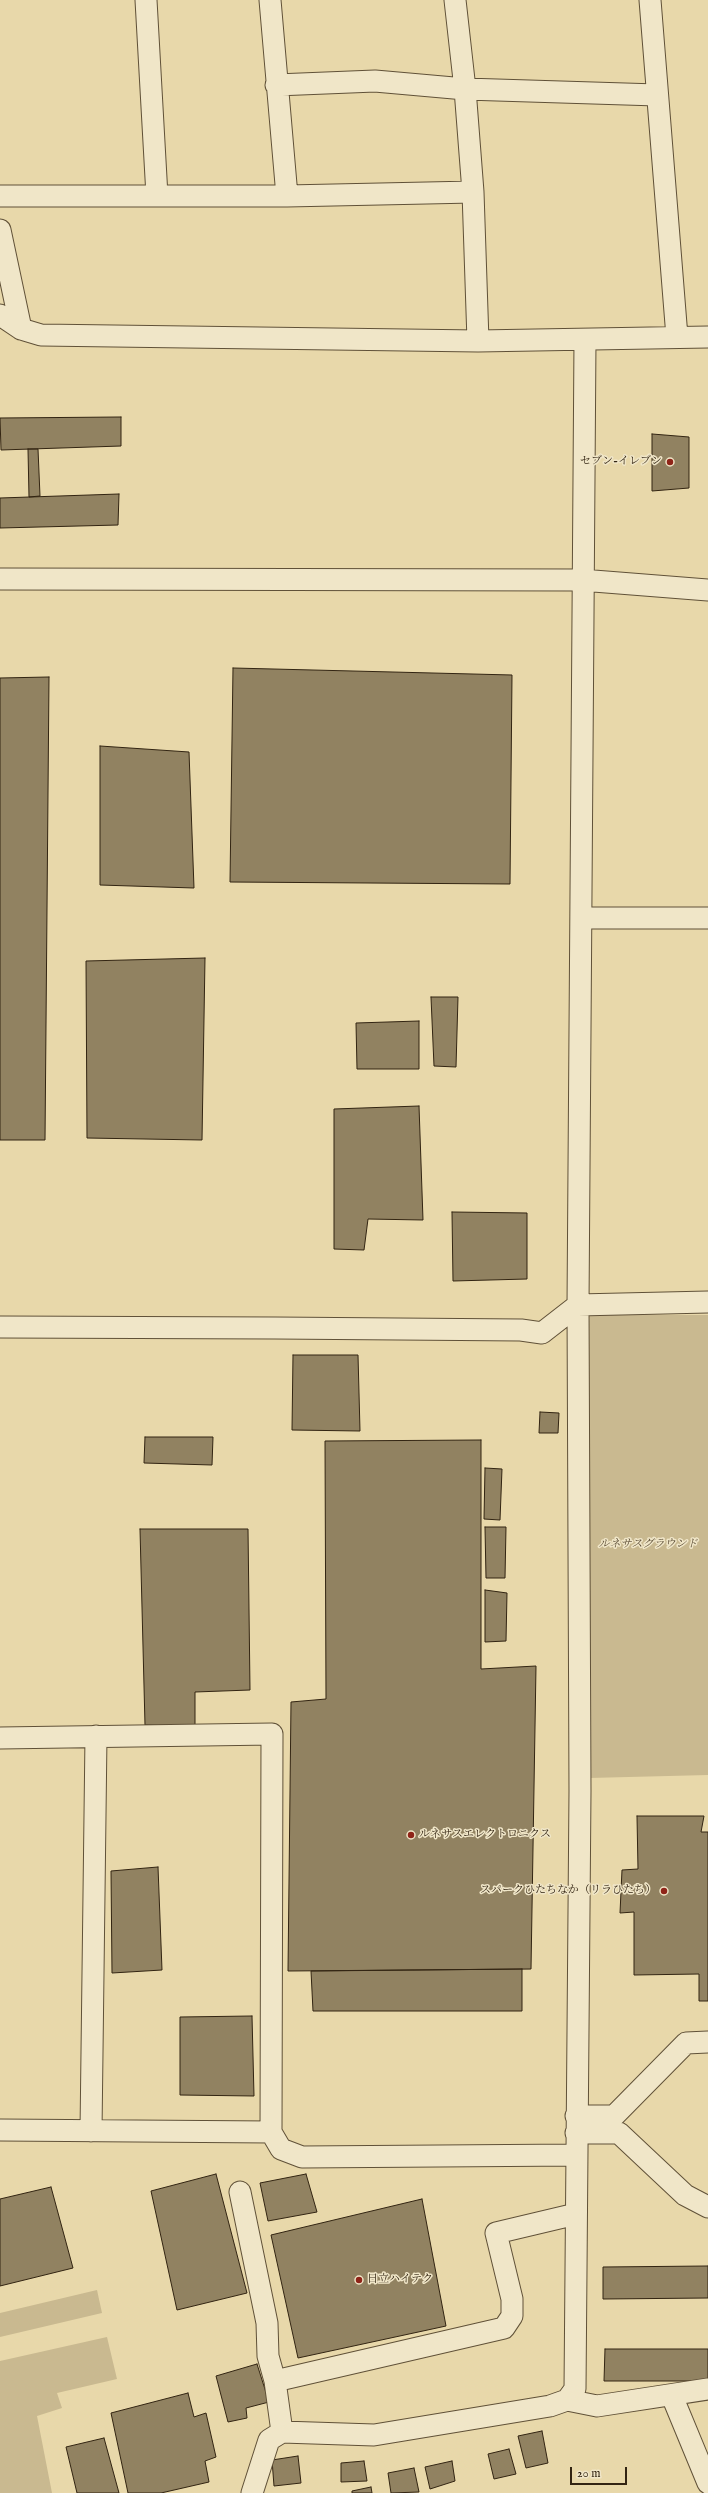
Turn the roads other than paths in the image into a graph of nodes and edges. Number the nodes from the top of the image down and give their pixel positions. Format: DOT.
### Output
graph roads {
  1 [pos="146,0"];
  2 [pos="270,0"];
  3 [pos="455,0"];
  4 [pos="650,0"];
  5 [pos="276,85"];
  6 [pos="465,89"];
  7 [pos="657,95"];
  8 [pos="473,192"];
  9 [pos="0,196"];
  10 [pos="157,196"];
  11 [pos="287,196"];
  12 [pos="0,230"];
  13 [pos="0,315"];
  14 [pos="21,328"];
  15 [pos="677,337"];
  16 [pos="708,337"];
  17 [pos="585,340"];
  18 [pos="478,341"];
  19 [pos="0,579"];
  20 [pos="582,580"];
  21 [pos="708,590"];
  22 [pos="581,918"];
  23 [pos="708,918"];
  24 [pos="708,1302"];
  25 [pos="578,1305"];
  26 [pos="0,1327"];
  27 [pos="96,1736"];
  28 [pos="0,1738"];
  29 [pos="708,2042"];
  30 [pos="576,2124"];
  31 [pos="0,2130"];
  32 [pos="91,2131"];
  33 [pos="271,2132"];
  34 [pos="576,2155"];
  35 [pos="240,2192"];
  36 [pos="708,2207"];
  37 [pos="576,2214"];
  38 [pos="275,2381"];
  39 [pos="708,2389"];
  40 [pos="672,2396"];
  41 [pos="567,2400"];
  42 [pos="282,2432"];
  43 [pos="708,2482"];
  44 [pos="252,2493"];
  1 -- 10 [label="street"];
  2 -- 5 [label="street"];
  3 -- 6 [label="street"];
  4 -- 7 [label="street"];
  5 -- 6 [label="street"];
  5 -- 11 [label="street"];
  6 -- 7 [label="street"];
  6 -- 8 [label="street"];
  7 -- 15 [label="street"];
  8 -- 11 [label="street"];
  8 -- 18 [label="street"];
  9 -- 10 [label="street"];
  10 -- 11 [label="street"];
  12 -- 14 [label="street"];
  13 -- 14 [label="street"];
  14 -- 18 [label="street"];
  15 -- 16 [label="street"];
  15 -- 17 [label="street"];
  17 -- 18 [label="street"];
  17 -- 20 [label="street"];
  19 -- 20 [label="street"];
  20 -- 21 [label="street"];
  20 -- 22 [label="street"];
  22 -- 23 [label="street"];
  22 -- 25 [label="street"];
  24 -- 25 [label="street"];
  25 -- 26 [label="street"];
  25 -- 30 [label="street"];
  27 -- 28 [label="street"];
  27 -- 32 [label="street"];
  27 -- 33 [label="street"];
  29 -- 30 [label="street"];
  30 -- 34 [label="street"];
  30 -- 36 [label="street"];
  31 -- 32 [label="street"];
  32 -- 33 [label="street"];
  33 -- 34 [label="street"];
  34 -- 37 [label="street"];
  35 -- 38 [label="street"];
  37 -- 38 [label="street"];
  37 -- 41 [label="street"];
  38 -- 42 [label="street"];
  39 -- 40 [label="street"];
  40 -- 41 [label="street"];
  40 -- 43 [label="street"];
  41 -- 42 [label="street"];
  42 -- 44 [label="street"];
}
